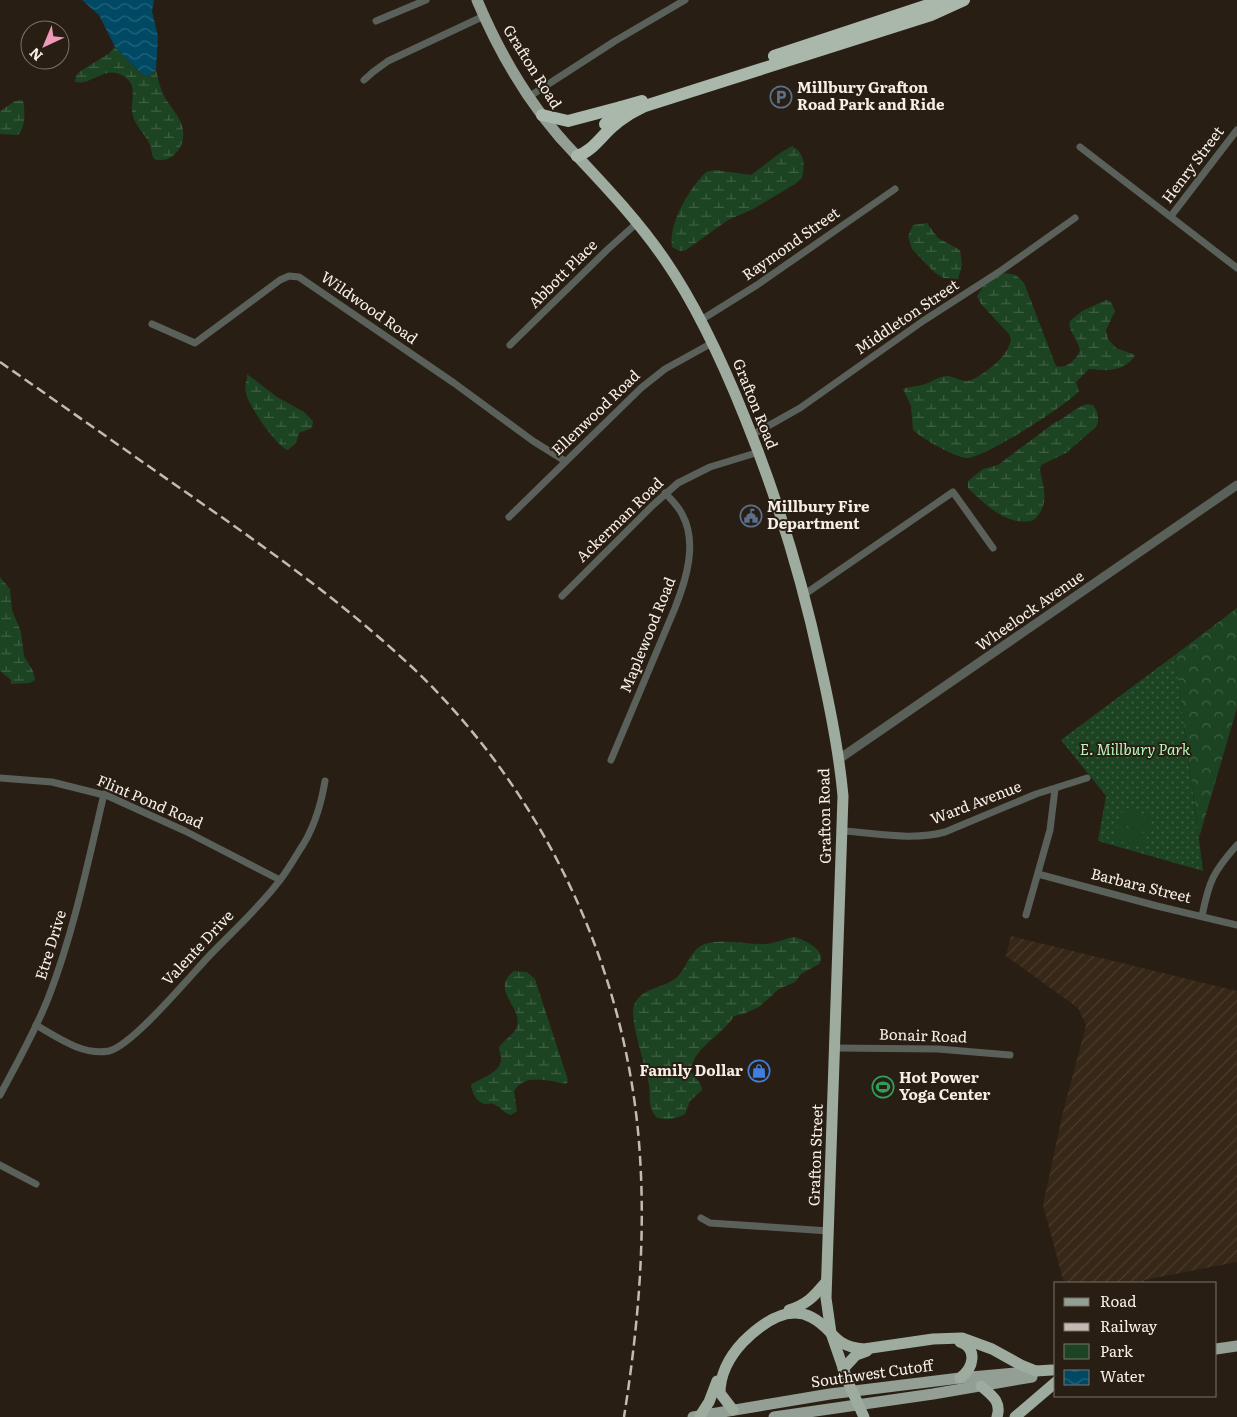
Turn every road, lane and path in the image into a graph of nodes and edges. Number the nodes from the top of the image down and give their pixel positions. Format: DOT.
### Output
graph roads {
  1 [pos="426,0"];
  2 [pos="478,0"];
  3 [pos="684,0"];
  4 [pos="943,0"];
  5 [pos="964,0"];
  6 [pos="484,16"];
  7 [pos="376,21"];
  8 [pos="364,80"];
  9 [pos="530,96"];
  10 [pos="621,107"];
  11 [pos="542,115"];
  12 [pos="1237,130"];
  13 [pos="1080,148"];
  14 [pos="577,156"];
  15 [pos="895,189"];
  16 [pos="1171,216"];
  17 [pos="1075,218"];
  18 [pos="637,223"];
  19 [pos="1237,268"];
  20 [pos="701,320"];
  21 [pos="152,324"];
  22 [pos="712,343"];
  23 [pos="510,345"];
  24 [pos="752,435"];
  25 [pos="759,452"];
  26 [pos="565,461"];
  27 [pos="1237,485"];
  28 [pos="665,493"];
  29 [pos="509,517"];
  30 [pos="993,548"];
  31 [pos="804,594"];
  32 [pos="562,596"];
  33 [pos="839,759"];
  34 [pos="612,760"];
  35 [pos="0,778"];
  36 [pos="1087,778"];
  37 [pos="325,781"];
  38 [pos="1055,789"];
  39 [pos="104,794"];
  40 [pos="843,831"];
  41 [pos="1237,845"];
  42 [pos="1038,874"];
  43 [pos="280,880"];
  44 [pos="841,887"];
  45 [pos="1026,915"];
  46 [pos="1202,916"];
  47 [pos="1237,925"];
  48 [pos="36,1025"];
  49 [pos="835,1048"];
  50 [pos="1010,1055"];
  51 [pos="0,1095"];
  52 [pos="0,1165"];
  53 [pos="36,1184"];
  54 [pos="701,1218"];
  55 [pos="829,1231"];
  56 [pos="826,1282"];
  57 [pos="831,1333"];
  58 [pos="1237,1346"];
  59 [pos="1217,1350"];
  60 [pos="843,1369"];
  61 [pos="1036,1370"];
  62 [pos="1054,1371"];
  63 [pos="1054,1371"];
  64 [pos="960,1378"];
  65 [pos="1054,1384"];
  66 [pos="981,1386"];
  67 [pos="733,1410"];
  68 [pos="697,1416"];
  69 [pos="774,1417"];
  70 [pos="864,1417"];
  71 [pos="997,1417"];
  72 [pos="1014,1417"];
  1 -- 7 [label="street"];
  2 -- 6 [label="main road, Grafton Road"];
  3 -- 9 [label="street"];
  4 -- 10 [label="highway"];
  5 -- 14 [label="highway"];
  6 -- 8 [label="street"];
  6 -- 9 [label="main road, Grafton Road"];
  9 -- 11 [label="main road, Grafton Road"];
  10 -- 11 [label="highway"];
  10 -- 14 [label="highway"];
  11 -- 14 [label="main road, Grafton Road"];
  12 -- 16 [label="street, Henry Street"];
  13 -- 16 [label="street"];
  14 -- 18 [label="highway, Grafton Road"];
  15 -- 20 [label="street, Raymond Street"];
  16 -- 19 [label="street"];
  17 -- 24 [label="street, Middleton Street"];
  18 -- 20 [label="highway, Grafton Road"];
  18 -- 23 [label="street, Abbott Place"];
  20 -- 22 [label="highway, Grafton Road"];
  21 -- 26 [label="street, Wildwood Road"];
  22 -- 24 [label="highway, Grafton Road"];
  22 -- 26 [label="street, Ellenwood Road"];
  24 -- 25 [label="highway, Grafton Road"];
  25 -- 28 [label="street, Ackerman Road"];
  25 -- 31 [label="highway, Grafton Road"];
  26 -- 29 [label="street, Ellenwood Road"];
  27 -- 33 [label="street, Wheelock Avenue"];
  28 -- 32 [label="street, Ackerman Road"];
  28 -- 34 [label="street, Maplewood Road"];
  30 -- 31 [label="street"];
  31 -- 33 [label="highway, Grafton Road"];
  33 -- 40 [label="highway, Grafton Road"];
  35 -- 39 [label="street, Flint Pond Road"];
  36 -- 38 [label="street, Ward Avenue"];
  37 -- 43 [label="street, Valente Drive"];
  38 -- 40 [label="street, Ward Avenue"];
  38 -- 42 [label="street"];
  39 -- 43 [label="street, Flint Pond Road"];
  39 -- 48 [label="street, Etre Drive"];
  40 -- 44 [label="highway, Grafton Road"];
  41 -- 46 [label="street"];
  42 -- 45 [label="street"];
  42 -- 46 [label="street, Barbara Street"];
  43 -- 48 [label="street, Valente Drive"];
  44 -- 49 [label="highway, Grafton Street"];
  46 -- 47 [label="street, Barbara Street"];
  48 -- 51 [label="street, Etre Drive"];
  49 -- 50 [label="street, Bonair Road"];
  49 -- 55 [label="highway, Grafton Street"];
  52 -- 53 [label="street"];
  54 -- 55 [label="street"];
  55 -- 56 [label="highway, Grafton Street"];
  56 -- 57 [label="highway, Grafton Street"];
  56 -- 68 [label="highway"];
  57 -- 60 [label="highway, Grafton Street"];
  57 -- 61 [label="highway"];
  57 -- 67 [label="highway"];
  58 -- 59 [label="main road"];
  60 -- 64 [label="highway"];
  60 -- 70 [label="highway, Grafton Street, bridge"];
  61 -- 62 [label="highway, Southwest Cutoff"];
  61 -- 64 [label="main road, Southwest Cutoff"];
  63 -- 66 [label="main road, Southwest Cutoff"];
  64 -- 67 [label="main road, Southwest Cutoff"];
  65 -- 72 [label="highway"];
  66 -- 69 [label="main road, Southwest Cutoff"];
  66 -- 71 [label="highway"];
  67 -- 68 [label="main road, Southwest Cutoff"];
}
